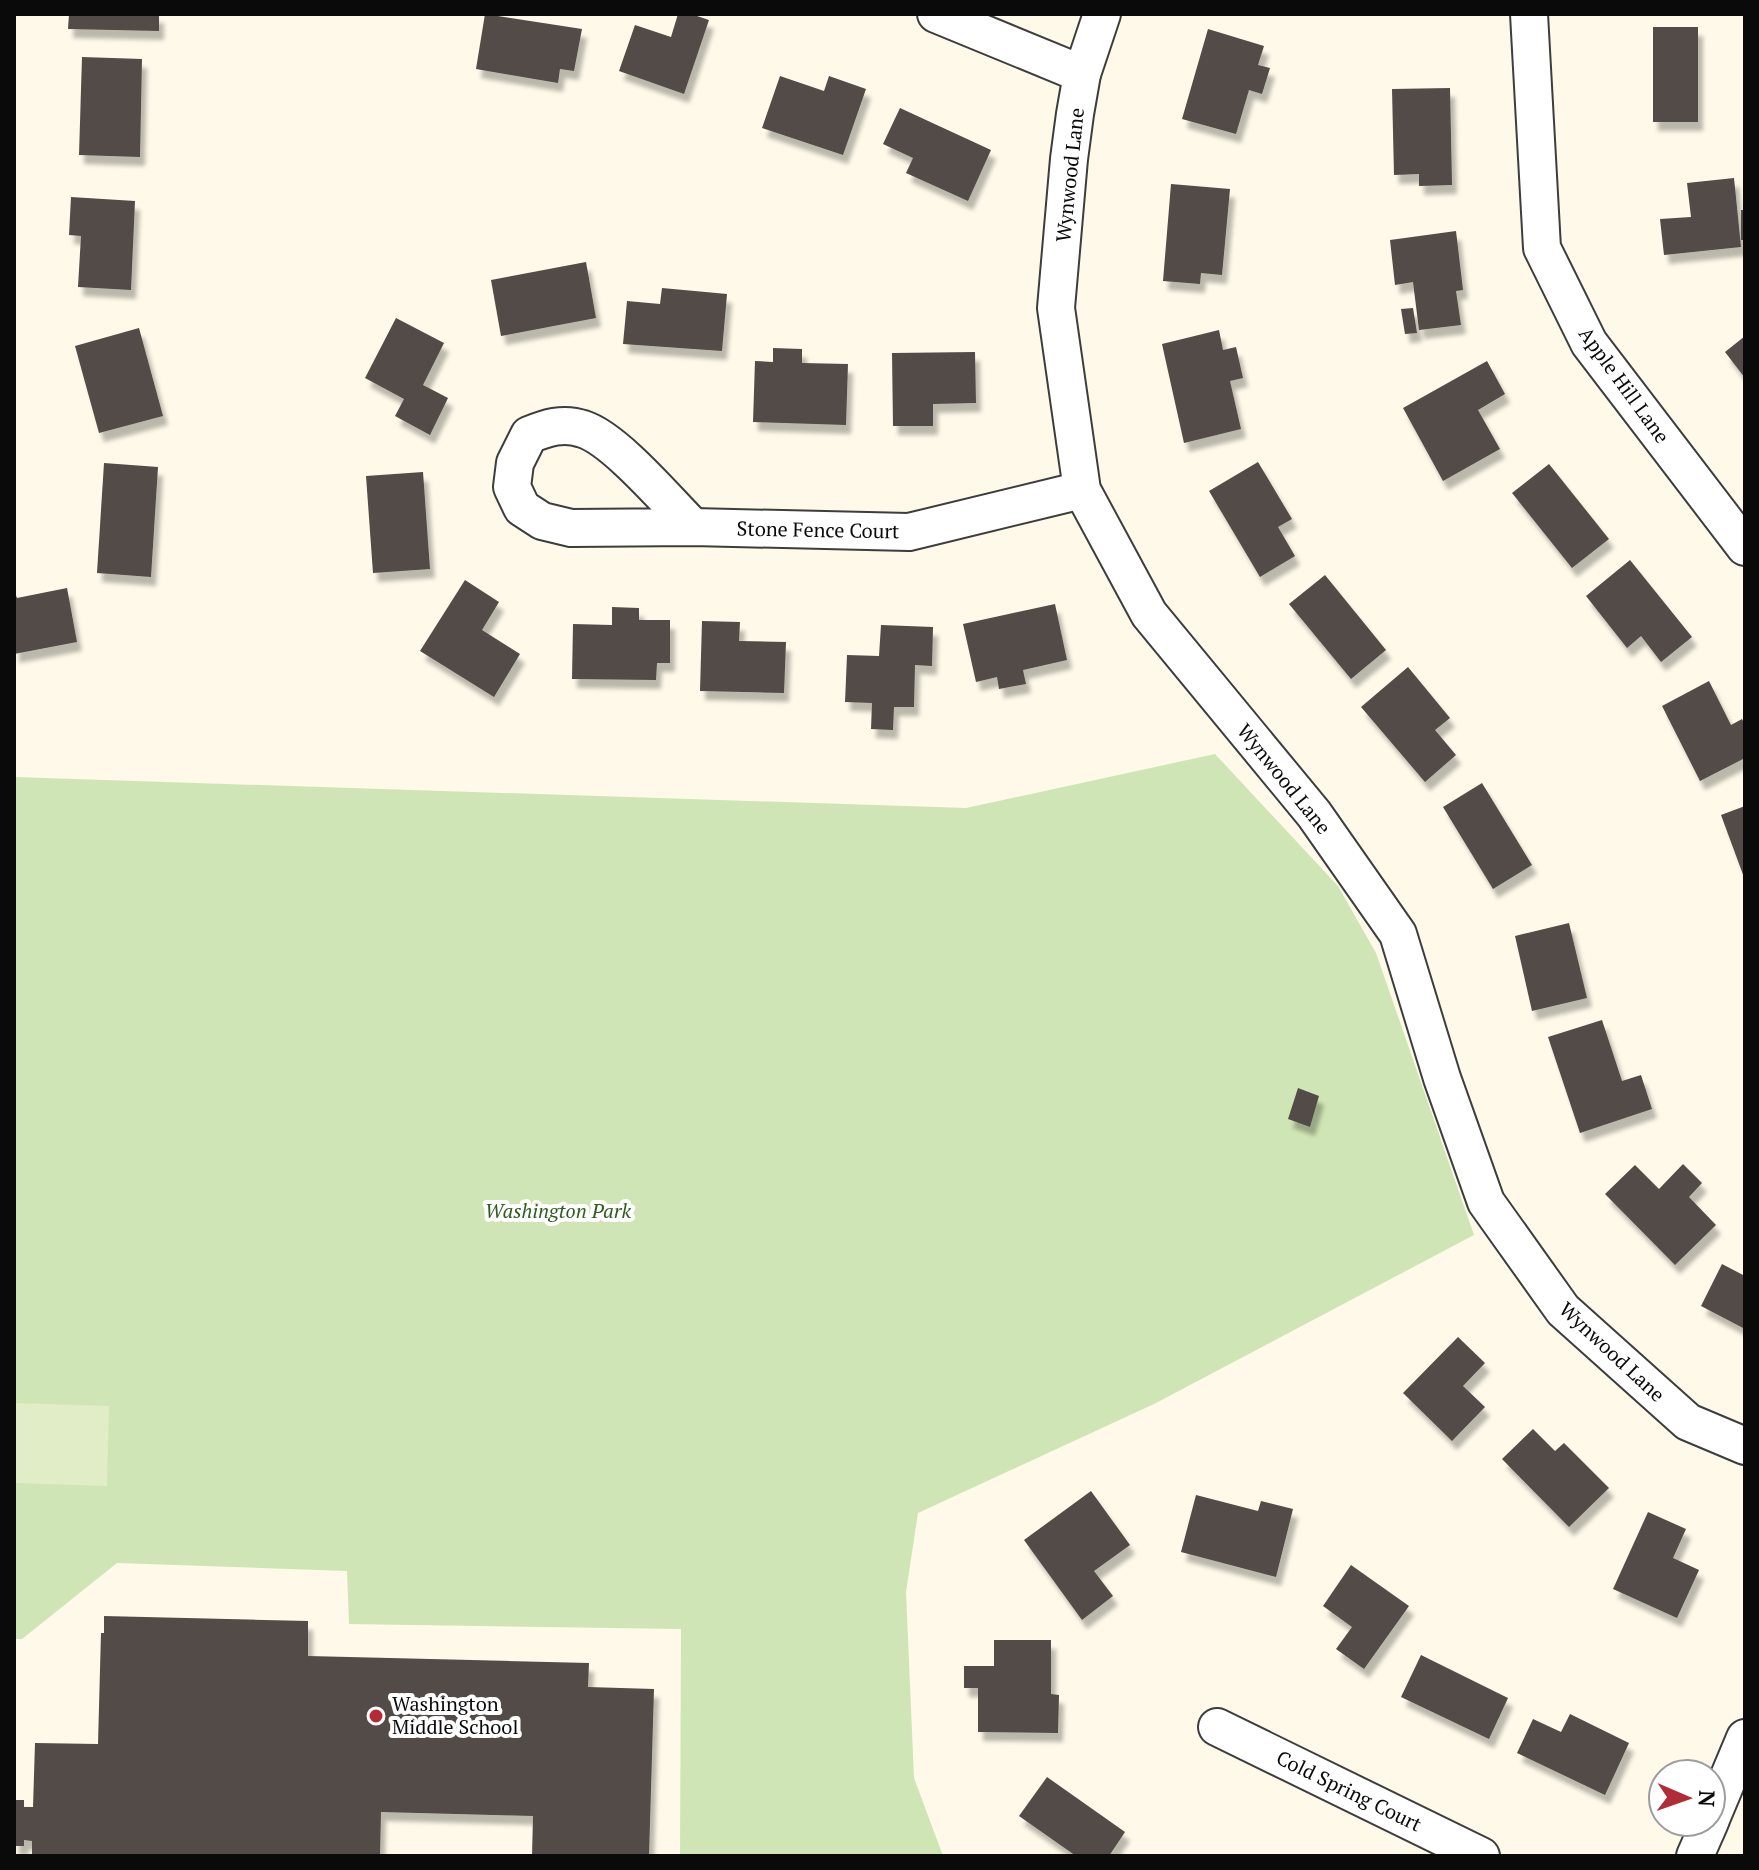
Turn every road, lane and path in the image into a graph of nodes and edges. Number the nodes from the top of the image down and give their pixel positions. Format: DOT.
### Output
graph roads {
  1 [pos="936,14"];
  2 [pos="1102,14"];
  3 [pos="1529,14"];
  4 [pos="1082,74"];
  5 [pos="1082,490"];
  6 [pos="693,527"];
  7 [pos="1745,547"];
  8 [pos="1745,1446"];
  9 [pos="1217,1727"];
  10 [pos="1745,1738"];
  11 [pos="1727,1780"];
  12 [pos="1481,1856"];
  1 -- 4 [label="street"];
  2 -- 4 [label="street, Wynwood Lane"];
  3 -- 7 [label="street, Apple Hill Lane"];
  4 -- 5 [label="street, Wynwood Lane"];
  5 -- 6 [label="street, Stone Fence Court"];
  5 -- 8 [label="street, Wynwood Lane"];
  6 -- 6 [label="street, Stone Fence Court"];
  9 -- 12 [label="street, Cold Spring Court"];
  10 -- 11 [label="street"];
}
